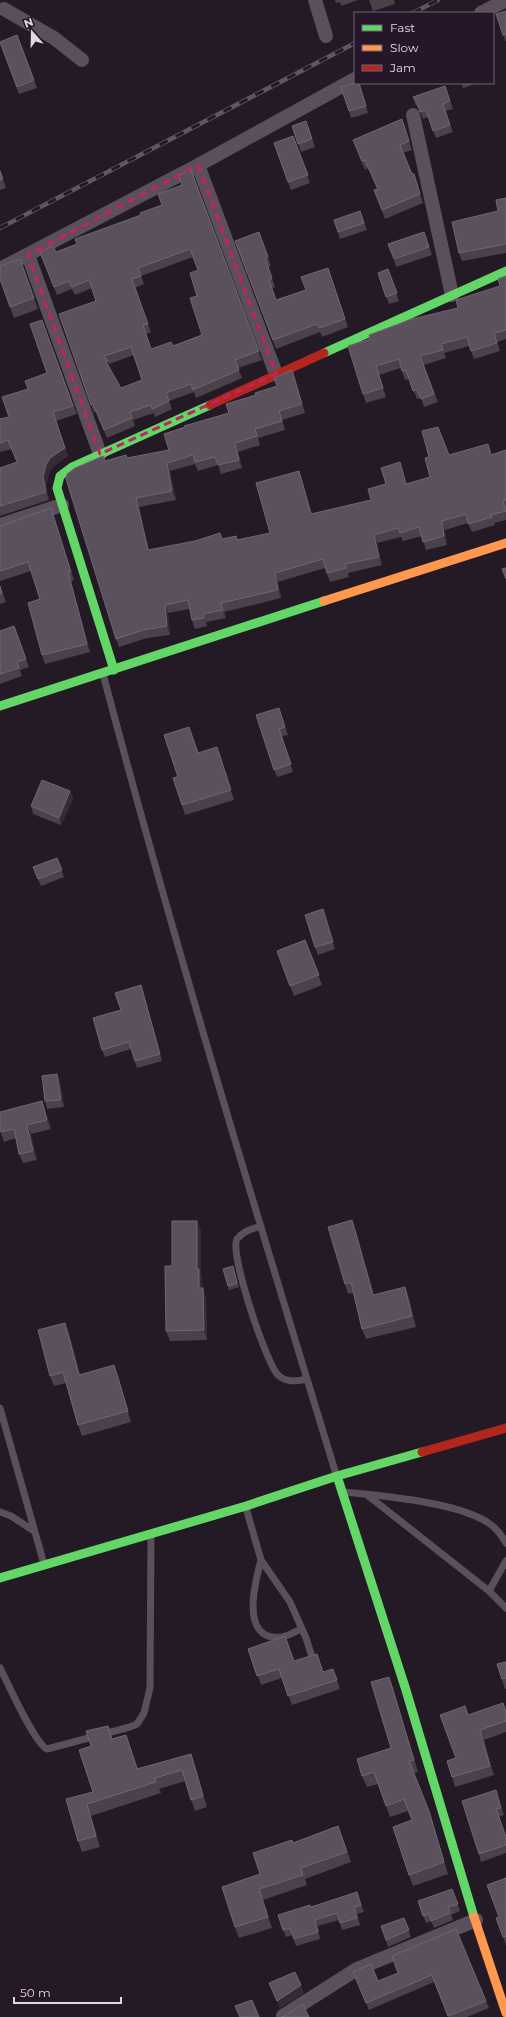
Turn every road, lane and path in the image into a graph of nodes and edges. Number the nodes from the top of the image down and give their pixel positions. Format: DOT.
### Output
graph roads {
  1 [pos="315,0"];
  2 [pos="506,0"];
  3 [pos="4,8"];
  4 [pos="483,12"];
  5 [pos="326,36"];
  6 [pos="82,60"];
  7 [pos="354,80"];
  8 [pos="413,115"];
  9 [pos="198,165"];
  10 [pos="28,255"];
  11 [pos="0,269"];
  12 [pos="506,271"];
  13 [pos="452,295"];
  14 [pos="276,374"];
  15 [pos="100,454"];
  16 [pos="62,505"];
  17 [pos="0,525"];
  18 [pos="506,543"];
  19 [pos="114,670"];
  20 [pos="103,674"];
  21 [pos="0,706"];
  22 [pos="261,1226"];
  23 [pos="307,1379"];
  24 [pos="0,1408"];
  25 [pos="506,1428"];
  26 [pos="337,1476"];
  27 [pos="341,1492"];
  28 [pos="366,1494"];
  29 [pos="246,1506"];
  30 [pos="0,1512"];
  31 [pos="34,1531"];
  32 [pos="152,1533"];
  33 [pos="506,1543"];
  34 [pos="261,1560"];
  35 [pos="506,1561"];
  36 [pos="44,1564"];
  37 [pos="0,1578"];
  38 [pos="489,1591"];
  39 [pos="506,1608"];
  40 [pos="302,1629"];
  41 [pos="313,1660"];
  42 [pos="0,1668"];
  43 [pos="476,1920"];
  44 [pos="506,2013"];
  45 [pos="283,2016"];
  1 -- 5 [label="street"];
  2 -- 4 [label="street"];
  3 -- 6 [label="street"];
  7 -- 9 [label="street"];
  8 -- 13 [label="street"];
  9 -- 10 [label="street"];
  9 -- 14 [label="street"];
  10 -- 11 [label="street"];
  10 -- 15 [label="street"];
  12 -- 13 [label="street"];
  13 -- 14 [label="street"];
  14 -- 15 [label="street"];
  15 -- 16 [label="street"];
  16 -- 17 [label="street"];
  16 -- 19 [label="street"];
  18 -- 19 [label="street"];
  19 -- 20 [label="street"];
  20 -- 21 [label="street"];
  20 -- 22 [label="lane"];
  22 -- 23 [label="lane"];
  22 -- 23 [label="lane"];
  23 -- 26 [label="lane"];
  24 -- 31 [label="lane"];
  25 -- 26 [label="street"];
  26 -- 27 [label="street"];
  26 -- 29 [label="street"];
  27 -- 28 [label="lane"];
  27 -- 43 [label="street"];
  28 -- 33 [label="lane"];
  28 -- 38 [label="lane"];
  29 -- 32 [label="street"];
  29 -- 34 [label="lane"];
  30 -- 31 [label="lane"];
  31 -- 36 [label="lane"];
  32 -- 36 [label="street"];
  32 -- 42 [label="lane"];
  34 -- 40 [label="lane"];
  34 -- 40 [label="lane"];
  35 -- 38 [label="lane"];
  36 -- 37 [label="street"];
  38 -- 39 [label="lane"];
  40 -- 41 [label="lane"];
  43 -- 44 [label="street"];
  43 -- 45 [label="street"];
}
